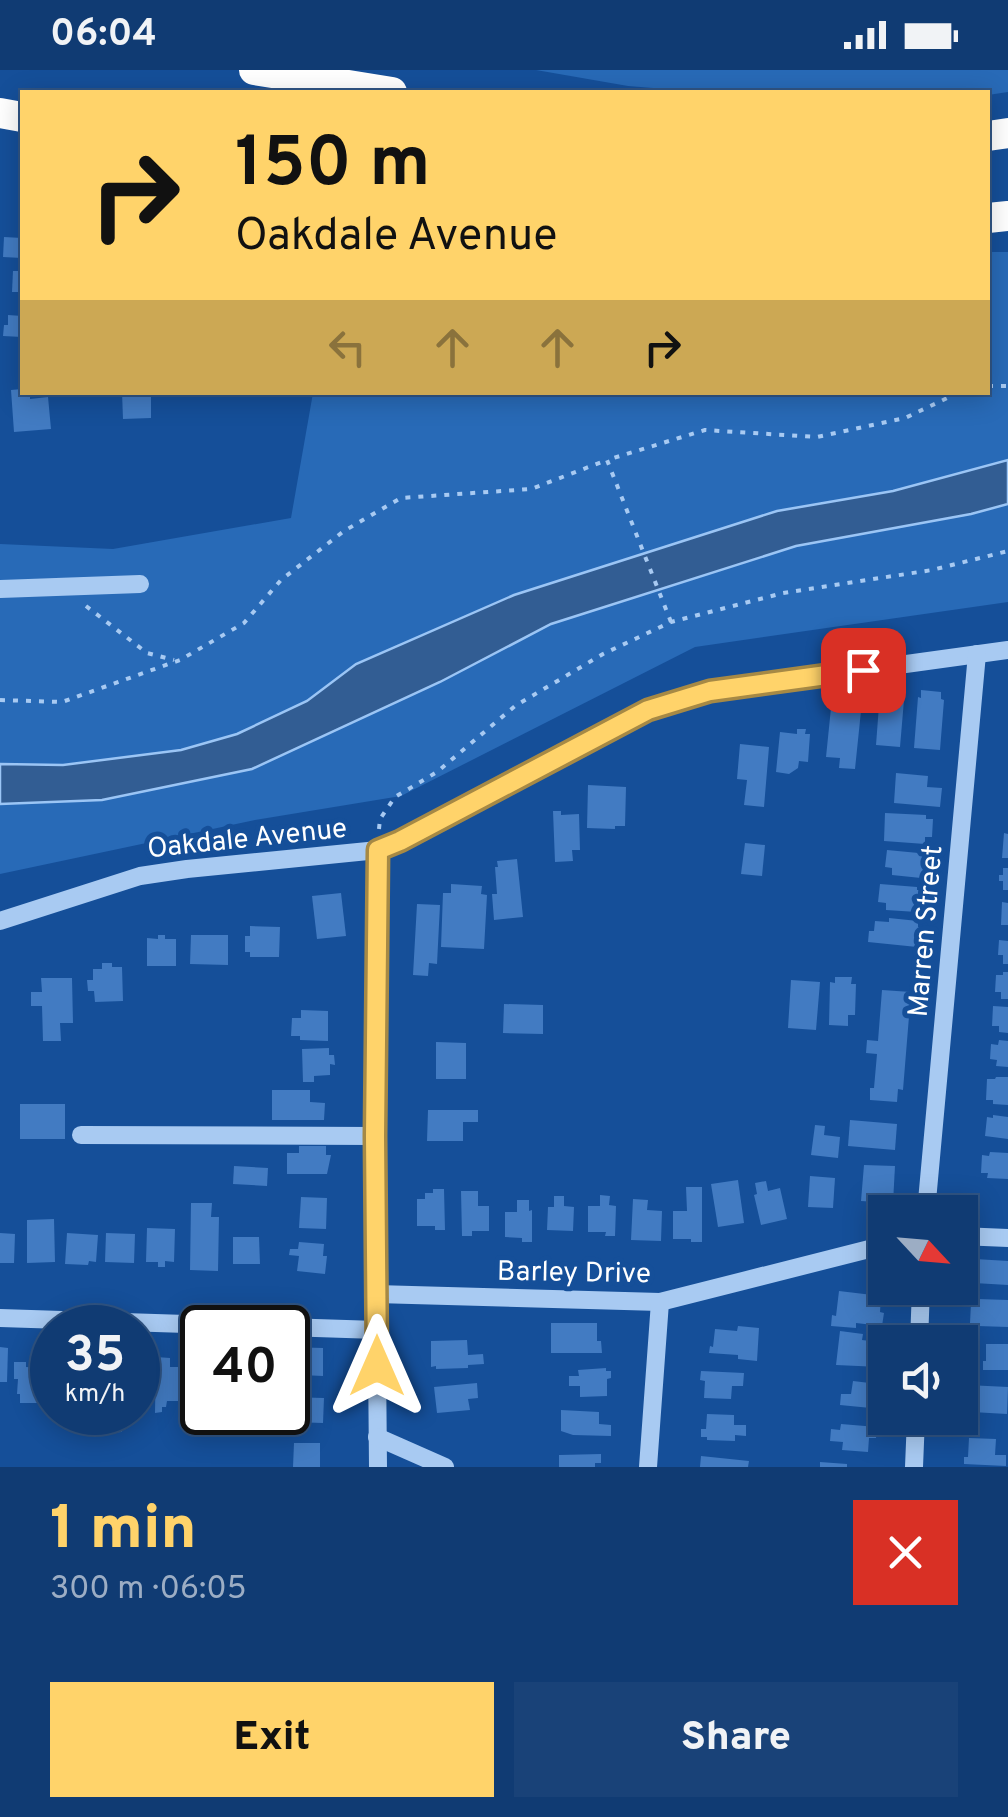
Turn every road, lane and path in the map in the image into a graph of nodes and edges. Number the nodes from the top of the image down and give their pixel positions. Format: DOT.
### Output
graph roads {
  1 [pos="254,70"];
  2 [pos="379,90"];
  3 [pos="954,395"];
  4 [pos="607,460"];
  5 [pos="1008,550"];
  6 [pos="140,584"];
  7 [pos="0,589"];
  8 [pos="84,604"];
  9 [pos="671,622"];
  10 [pos="1008,650"];
  11 [pos="977,654"];
  12 [pos="178,661"];
  13 [pos="0,700"];
  14 [pos="378,850"];
  15 [pos="0,921"];
  16 [pos="80,1135"];
  17 [pos="375,1136"];
  18 [pos="928,1195"];
  19 [pos="978,1237"];
  20 [pos="1008,1238"];
  21 [pos="868,1249"];
  22 [pos="376,1294"];
  23 [pos="660,1302"];
  24 [pos="0,1318"];
  25 [pos="377,1330"];
  26 [pos="915,1435"];
  27 [pos="378,1437"];
  28 [pos="378,1467"];
  29 [pos="444,1467"];
  30 [pos="648,1467"];
  31 [pos="914,1467"];
  1 -- 2 [label="highway"];
  3 -- 4 [label="path"];
  4 -- 9 [label="path"];
  4 -- 12 [label="path"];
  5 -- 9 [label="path"];
  6 -- 7 [label="street"];
  8 -- 12 [label="path"];
  9 -- 14 [label="path"];
  10 -- 11 [label="street, Oakdale Avenue"];
  11 -- 14 [label="street, Oakdale Avenue"];
  11 -- 18 [label="street, Marren Street"];
  12 -- 13 [label="path"];
  14 -- 15 [label="street, Oakdale Avenue"];
  14 -- 17 [label="street"];
  16 -- 17 [label="street"];
  17 -- 22 [label="street"];
  19 -- 20 [label="street"];
  21 -- 23 [label="street, Barley Drive"];
  22 -- 23 [label="street, Barley Drive"];
  22 -- 25 [label="street"];
  23 -- 30 [label="street"];
  24 -- 25 [label="street"];
  25 -- 27 [label="street"];
  26 -- 31 [label="street"];
  27 -- 28 [label="street"];
  27 -- 29 [label="street"];
}
